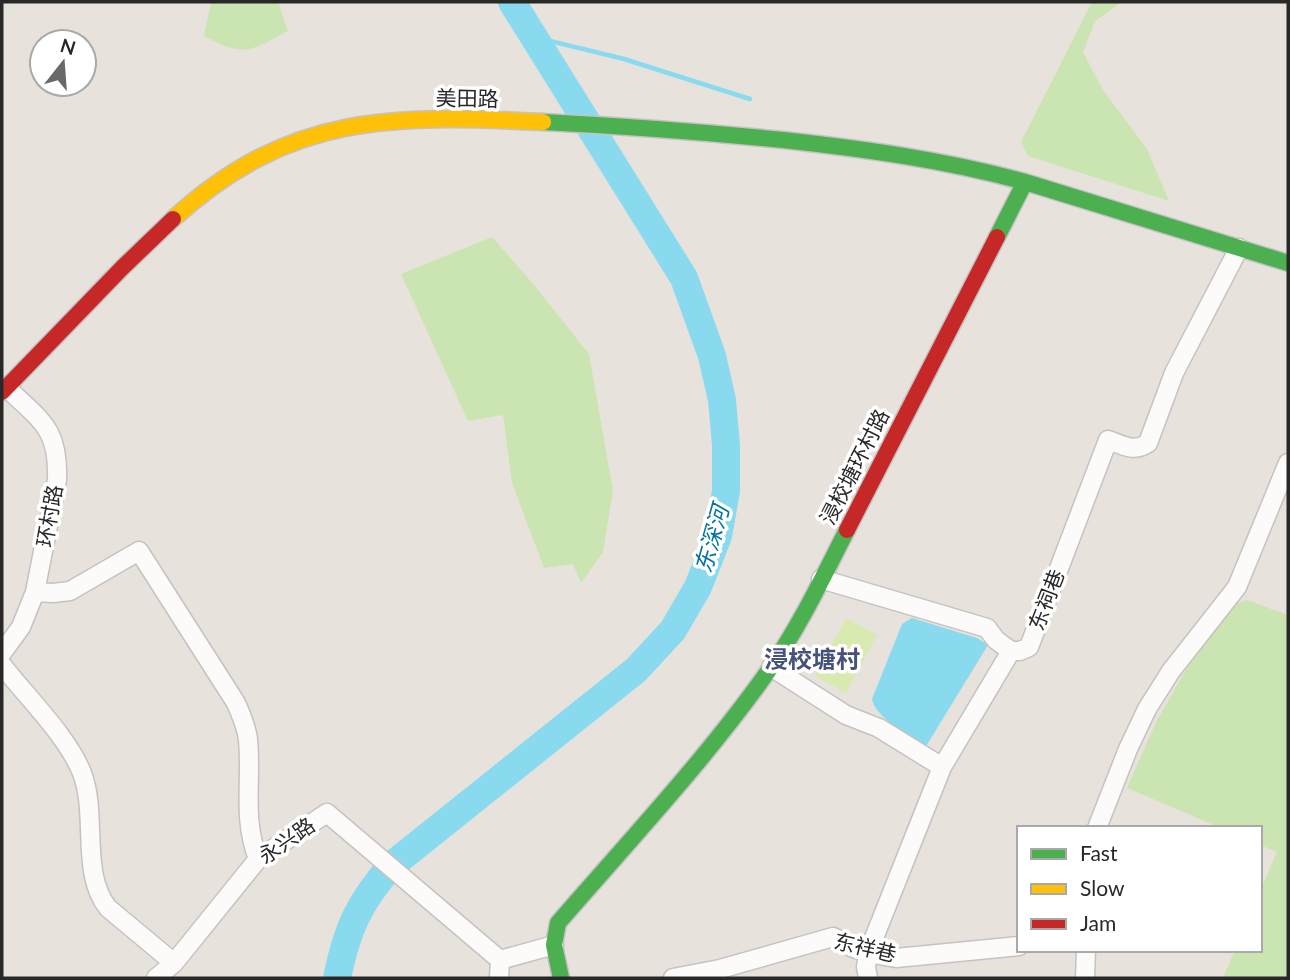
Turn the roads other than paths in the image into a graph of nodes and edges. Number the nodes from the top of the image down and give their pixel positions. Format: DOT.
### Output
graph roads {
  1 [pos="1025,182"];
  2 [pos="1239,247"];
  3 [pos="1288,263"];
  4 [pos="4,390"];
  5 [pos="1288,463"];
  6 [pos="821,579"];
  7 [pos="35,592"];
  8 [pos="1011,651"];
  9 [pos="2,653"];
  10 [pos="2,665"];
  11 [pos="771,667"];
  12 [pos="942,767"];
  13 [pos="1098,826"];
  14 [pos="258,859"];
  15 [pos="554,945"];
  16 [pos="1017,946"];
  17 [pos="1086,952"];
  18 [pos="868,953"];
  19 [pos="174,963"];
  20 [pos="499,969"];
  21 [pos="156,978"];
  22 [pos="561,978"];
  23 [pos="673,978"];
  24 [pos="868,978"];
  25 [pos="1085,978"];
  1 -- 2 [label="street"];
  1 -- 4 [label="street, 美田路"];
  1 -- 6 [label="street, 浸校塘环村路"];
  2 -- 3 [label="street"];
  2 -- 8 [label="street, 东祠巷"];
  4 -- 7 [label="street, 环村路"];
  5 -- 13 [label="street"];
  6 -- 8 [label="street"];
  6 -- 11 [label="street, 浸校塘环村路"];
  7 -- 9 [label="street, 环村路"];
  7 -- 14 [label="street"];
  8 -- 12 [label="street, 东祠巷"];
  10 -- 19 [label="street"];
  11 -- 12 [label="street"];
  11 -- 15 [label="street, 浸校塘环村路"];
  12 -- 18 [label="street, 东祠巷"];
  14 -- 19 [label="street, 永兴路"];
  14 -- 20 [label="street, 永兴路"];
  15 -- 20 [label="street"];
  15 -- 22 [label="street"];
  16 -- 18 [label="street, 东祥巷"];
  17 -- 25 [label="street"];
  18 -- 23 [label="street, 东祥巷"];
  18 -- 24 [label="street, 东祠巷"];
  19 -- 21 [label="street, 永兴路"];
}
